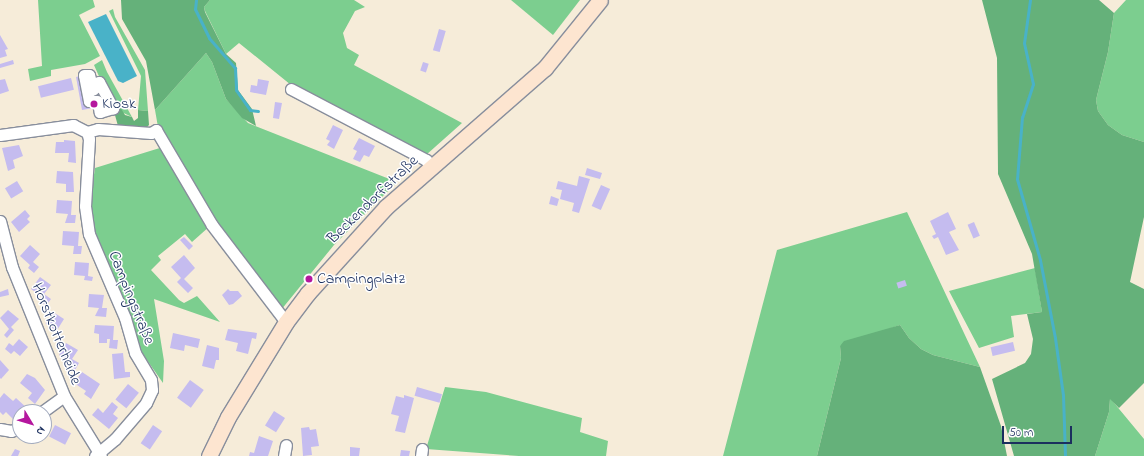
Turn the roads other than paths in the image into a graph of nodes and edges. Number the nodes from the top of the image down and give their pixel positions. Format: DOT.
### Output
graph roads {
  1 [pos="600,0"];
  2 [pos="291,89"];
  3 [pos="87,132"];
  4 [pos="0,135"];
  5 [pos="431,167"];
  6 [pos="0,221"];
  7 [pos="286,322"];
  8 [pos="64,396"];
  9 [pos="52,405"];
  10 [pos="0,429"];
  11 [pos="12,431"];
  12 [pos="98,455"];
  13 [pos="209,456"];
  1 -- 5 [label="street, Beckendorfstraße"];
  2 -- 5 [label="street"];
  3 -- 4 [label="street"];
  3 -- 7 [label="street"];
  3 -- 12 [label="street, Campingstraße"];
  5 -- 7 [label="street, Beckendorfstraße"];
  6 -- 8 [label="street, Horstkotterheide"];
  7 -- 13 [label="street, Beckendorfstraße"];
  8 -- 9 [label="street"];
  8 -- 12 [label="street, Horstkotterheide"];
  10 -- 11 [label="street"];
}
